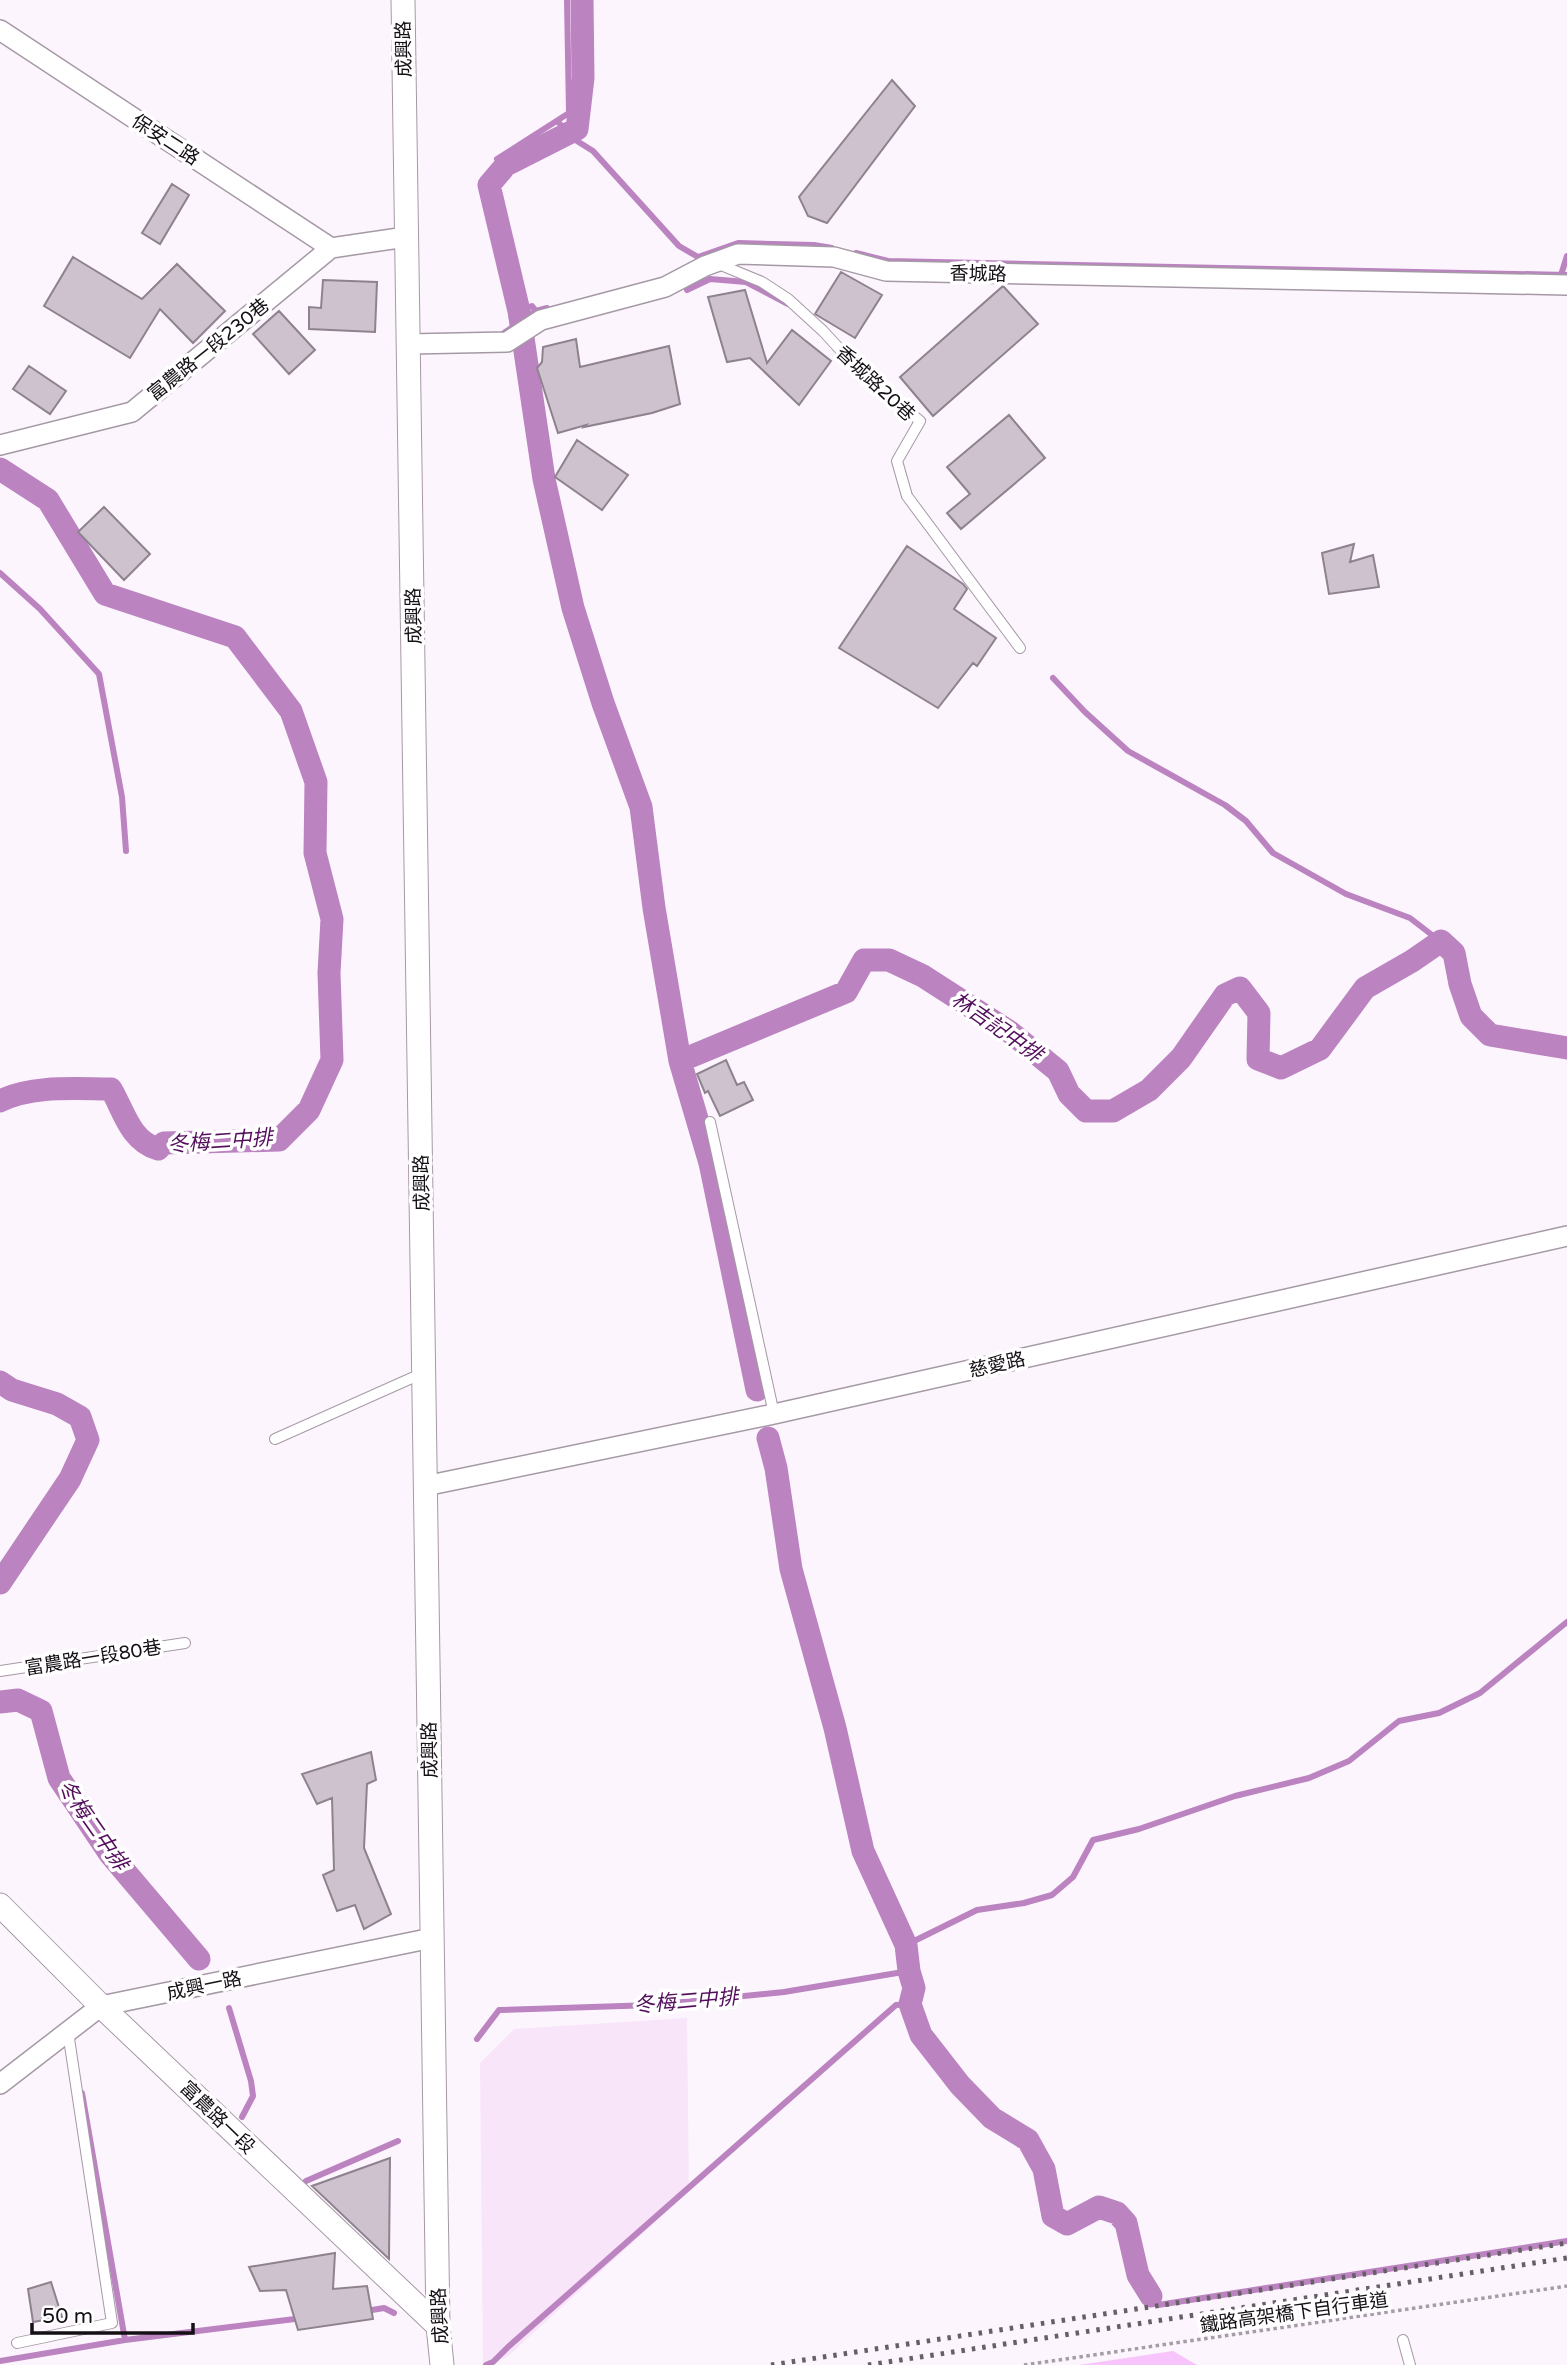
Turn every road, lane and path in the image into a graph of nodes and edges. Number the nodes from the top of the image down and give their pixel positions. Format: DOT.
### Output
graph roads {
  1 [pos="403,0"];
  2 [pos="0,30"];
  3 [pos="405,237"];
  4 [pos="331,248"];
  5 [pos="716,263"];
  6 [pos="1567,285"];
  7 [pos="409,344"];
  8 [pos="1,443"];
  9 [pos="1020,648"];
  10 [pos="710,1122"];
  11 [pos="1567,1236"];
  12 [pos="424,1373"];
  13 [pos="774,1415"];
  14 [pos="275,1439"];
  15 [pos="425,1486"];
  16 [pos="185,1643"];
  17 [pos="0,1671"];
  18 [pos="0,1905"];
  19 [pos="432,1938"];
  20 [pos="101,2006"];
  21 [pos="68,2031"];
  22 [pos="0,2084"];
  23 [pos="1567,2286"];
  24 [pos="438,2326"];
  25 [pos="1403,2340"];
  26 [pos="16,2343"];
  27 [pos="442,2365"];
  28 [pos="1024,2365"];
  29 [pos="1410,2365"];
  1 -- 3 [label="street, 成興路"];
  2 -- 4 [label="street, 保安二路"];
  3 -- 4 [label="street"];
  3 -- 7 [label="street, 成興路"];
  4 -- 8 [label="street, 富農路一段230巷"];
  5 -- 6 [label="street, 香城路"];
  5 -- 7 [label="street, 香城路"];
  5 -- 9 [label="lane, 香城路20巷"];
  7 -- 12 [label="street, 成興路"];
  10 -- 13 [label="lane"];
  11 -- 13 [label="street, 慈愛路"];
  12 -- 14 [label="lane"];
  12 -- 15 [label="street, 成興路"];
  13 -- 15 [label="street, 慈愛路"];
  15 -- 19 [label="street, 成興路"];
  16 -- 17 [label="lane, 富農路一段80巷"];
  18 -- 20 [label="street, 富農路一段"];
  19 -- 20 [label="street, 成興一路"];
  19 -- 24 [label="street, 成興路"];
  20 -- 21 [label="street, 成興一路"];
  20 -- 24 [label="street, 富農路一段"];
  21 -- 22 [label="street, 成興一路"];
  21 -- 26 [label="lane"];
  23 -- 28 [label="path, 鐵路高架橋下自行車道"];
  24 -- 27 [label="street, 成興路"];
  25 -- 29 [label="lane"];
}
